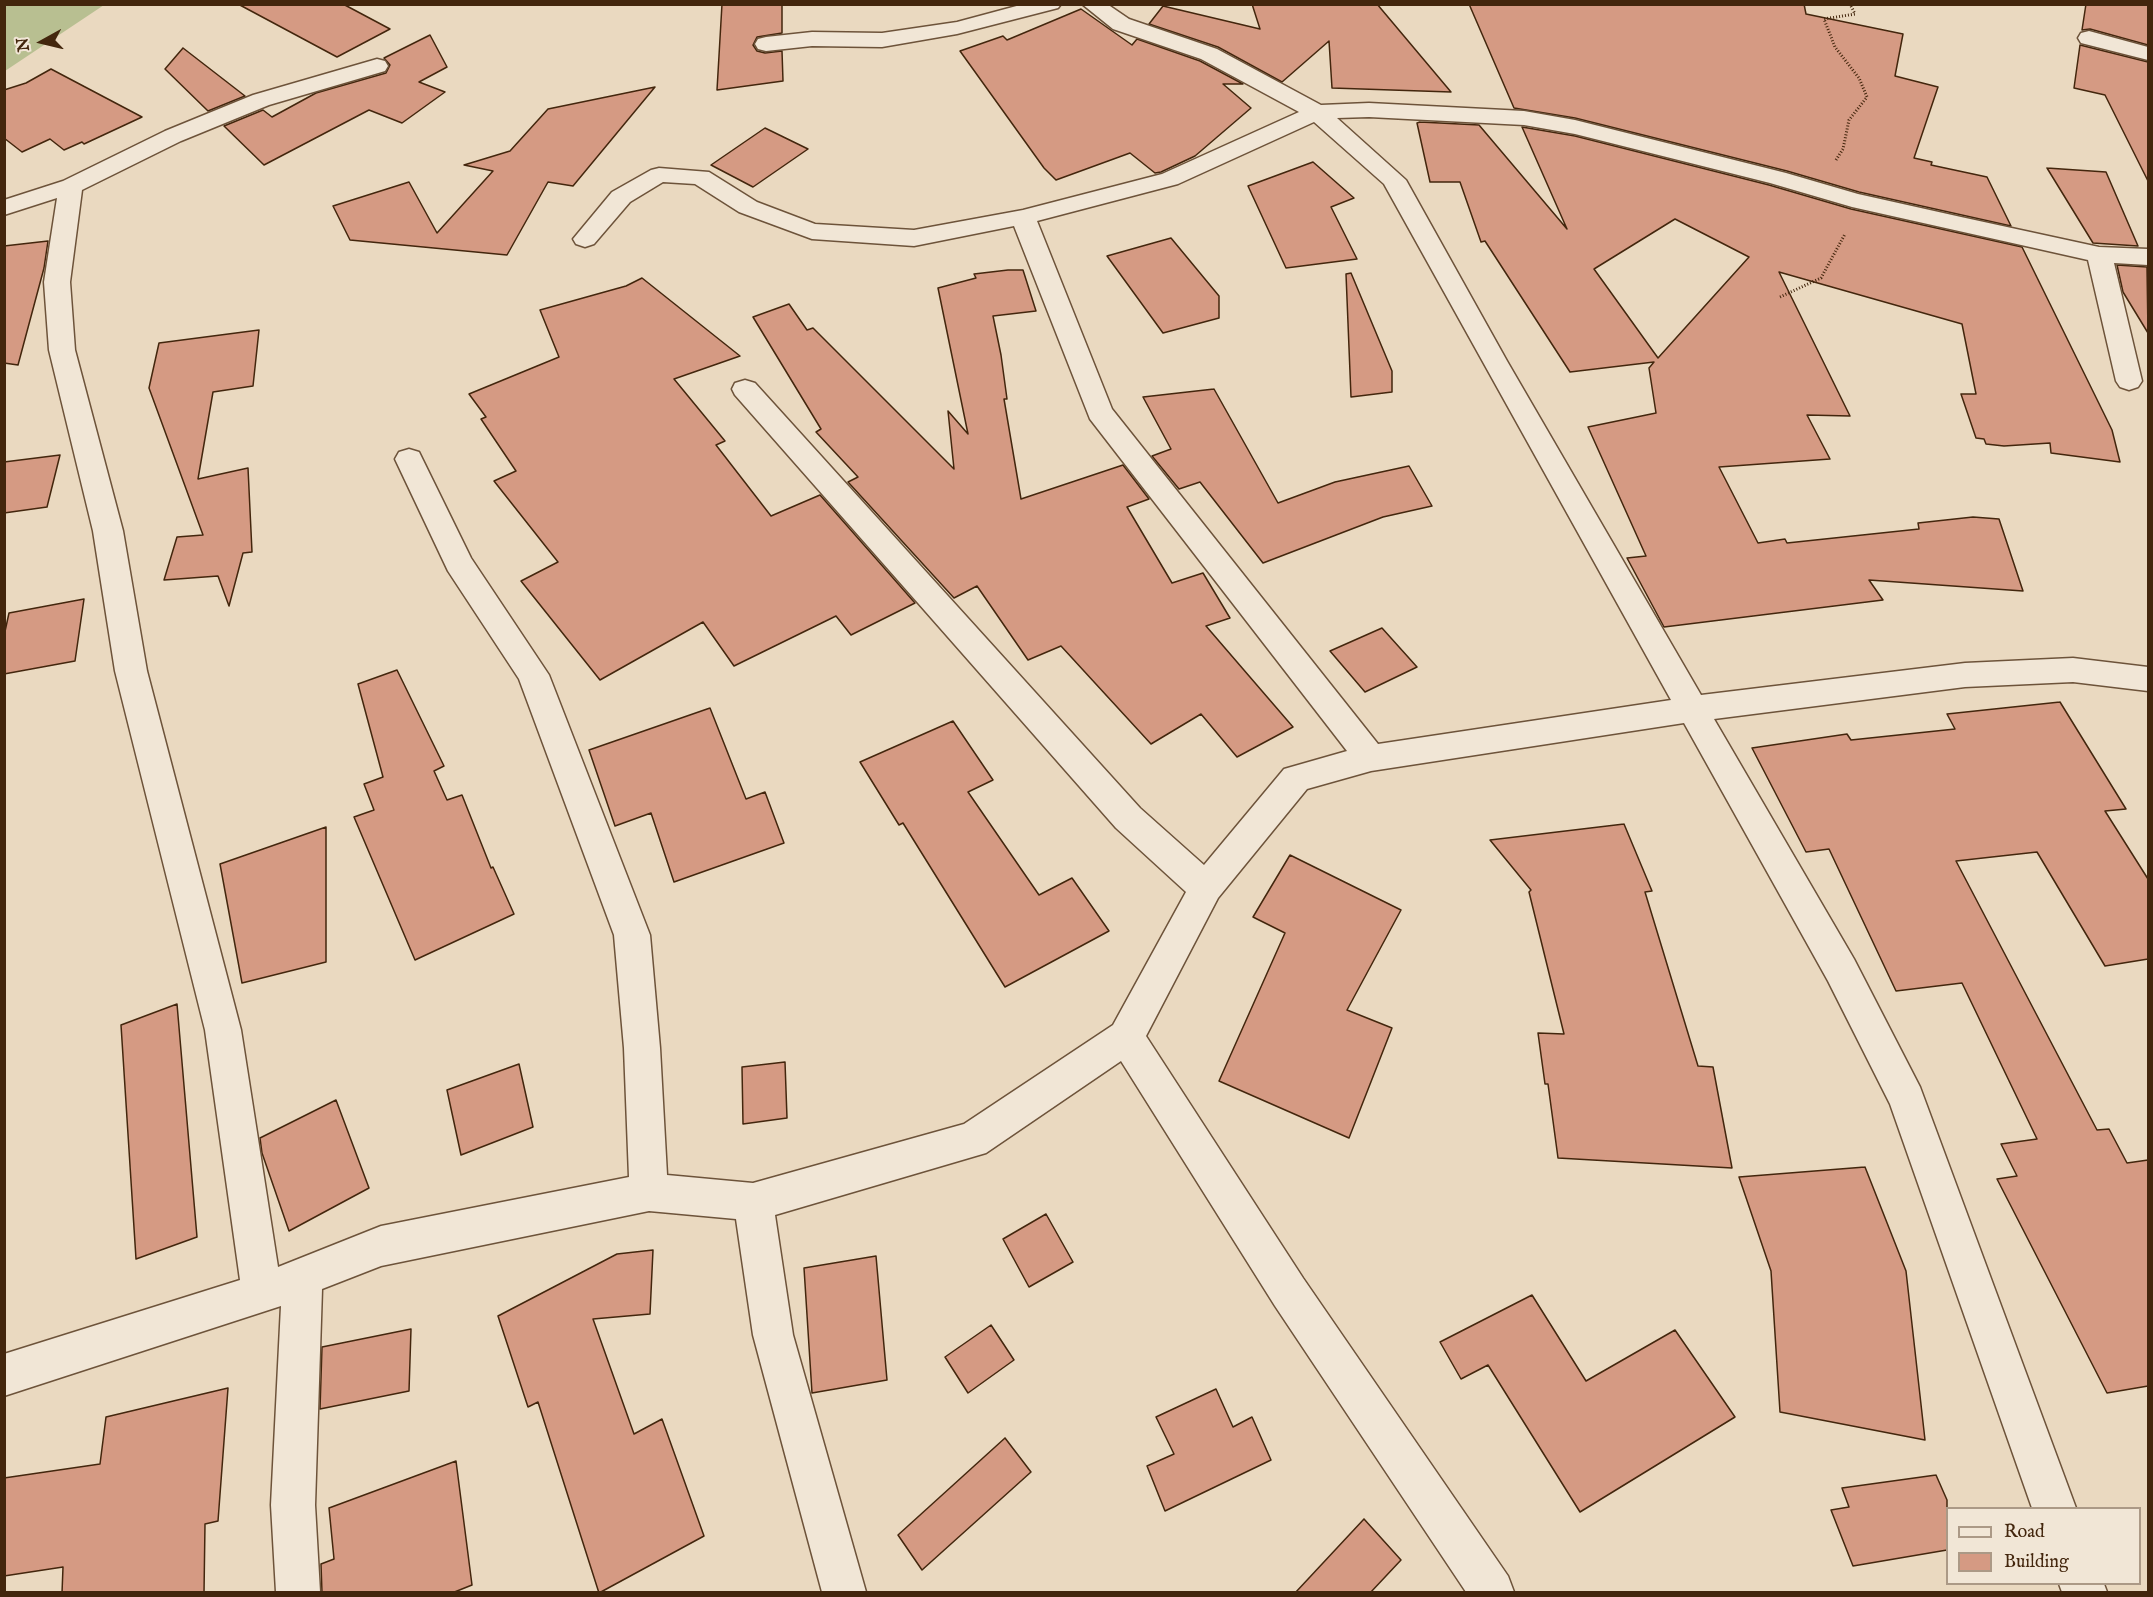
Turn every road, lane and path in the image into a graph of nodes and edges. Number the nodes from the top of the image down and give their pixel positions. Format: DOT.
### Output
graph roads {
  1 [pos="1052,4"];
  2 [pos="1850,4"];
  3 [pos="1110,8"];
  4 [pos="2088,38"];
  5 [pos="765,44"];
  6 [pos="2148,54"];
  7 [pos="377,66"];
  8 [pos="1317,112"];
  9 [pos="71,186"];
  10 [pos="1852,200"];
  11 [pos="4,208"];
  12 [pos="1023,217"];
  13 [pos="585,239"];
  14 [pos="2099,255"];
  15 [pos="2148,257"];
  16 [pos="1780,297"];
  17 [pos="2129,381"];
  18 [pos="745,388"];
  19 [pos="409,459"];
  20 [pos="2148,679"];
  21 [pos="1691,709"];
  22 [pos="1371,758"];
  23 [pos="1206,888"];
  24 [pos="1126,1037"];
  25 [pos="649,1192"];
  26 [pos="753,1202"];
  27 [pos="302,1277"];
  28 [pos="262,1293"];
  29 [pos="4,1375"];
  30 [pos="2053,1507"];
  31 [pos="298,1593"];
  32 [pos="844,1593"];
  33 [pos="1492,1593"];
  1 -- 5 [label="street"];
  2 -- 10 [label="path"];
  3 -- 8 [label="street"];
  4 -- 6 [label="street"];
  7 -- 9 [label="street"];
  8 -- 10 [label="street"];
  8 -- 12 [label="street"];
  8 -- 21 [label="street"];
  9 -- 11 [label="street"];
  9 -- 28 [label="street"];
  10 -- 14 [label="street"];
  10 -- 16 [label="path"];
  12 -- 13 [label="street"];
  12 -- 22 [label="street"];
  14 -- 15 [label="street"];
  14 -- 17 [label="street"];
  18 -- 23 [label="street"];
  19 -- 25 [label="street"];
  20 -- 21 [label="street"];
  21 -- 22 [label="street"];
  21 -- 30 [label="street"];
  22 -- 23 [label="street"];
  23 -- 24 [label="street"];
  24 -- 26 [label="street"];
  24 -- 33 [label="street"];
  25 -- 26 [label="street"];
  25 -- 27 [label="street"];
  26 -- 32 [label="street"];
  27 -- 28 [label="street"];
  27 -- 31 [label="street"];
  28 -- 29 [label="street"];
}
